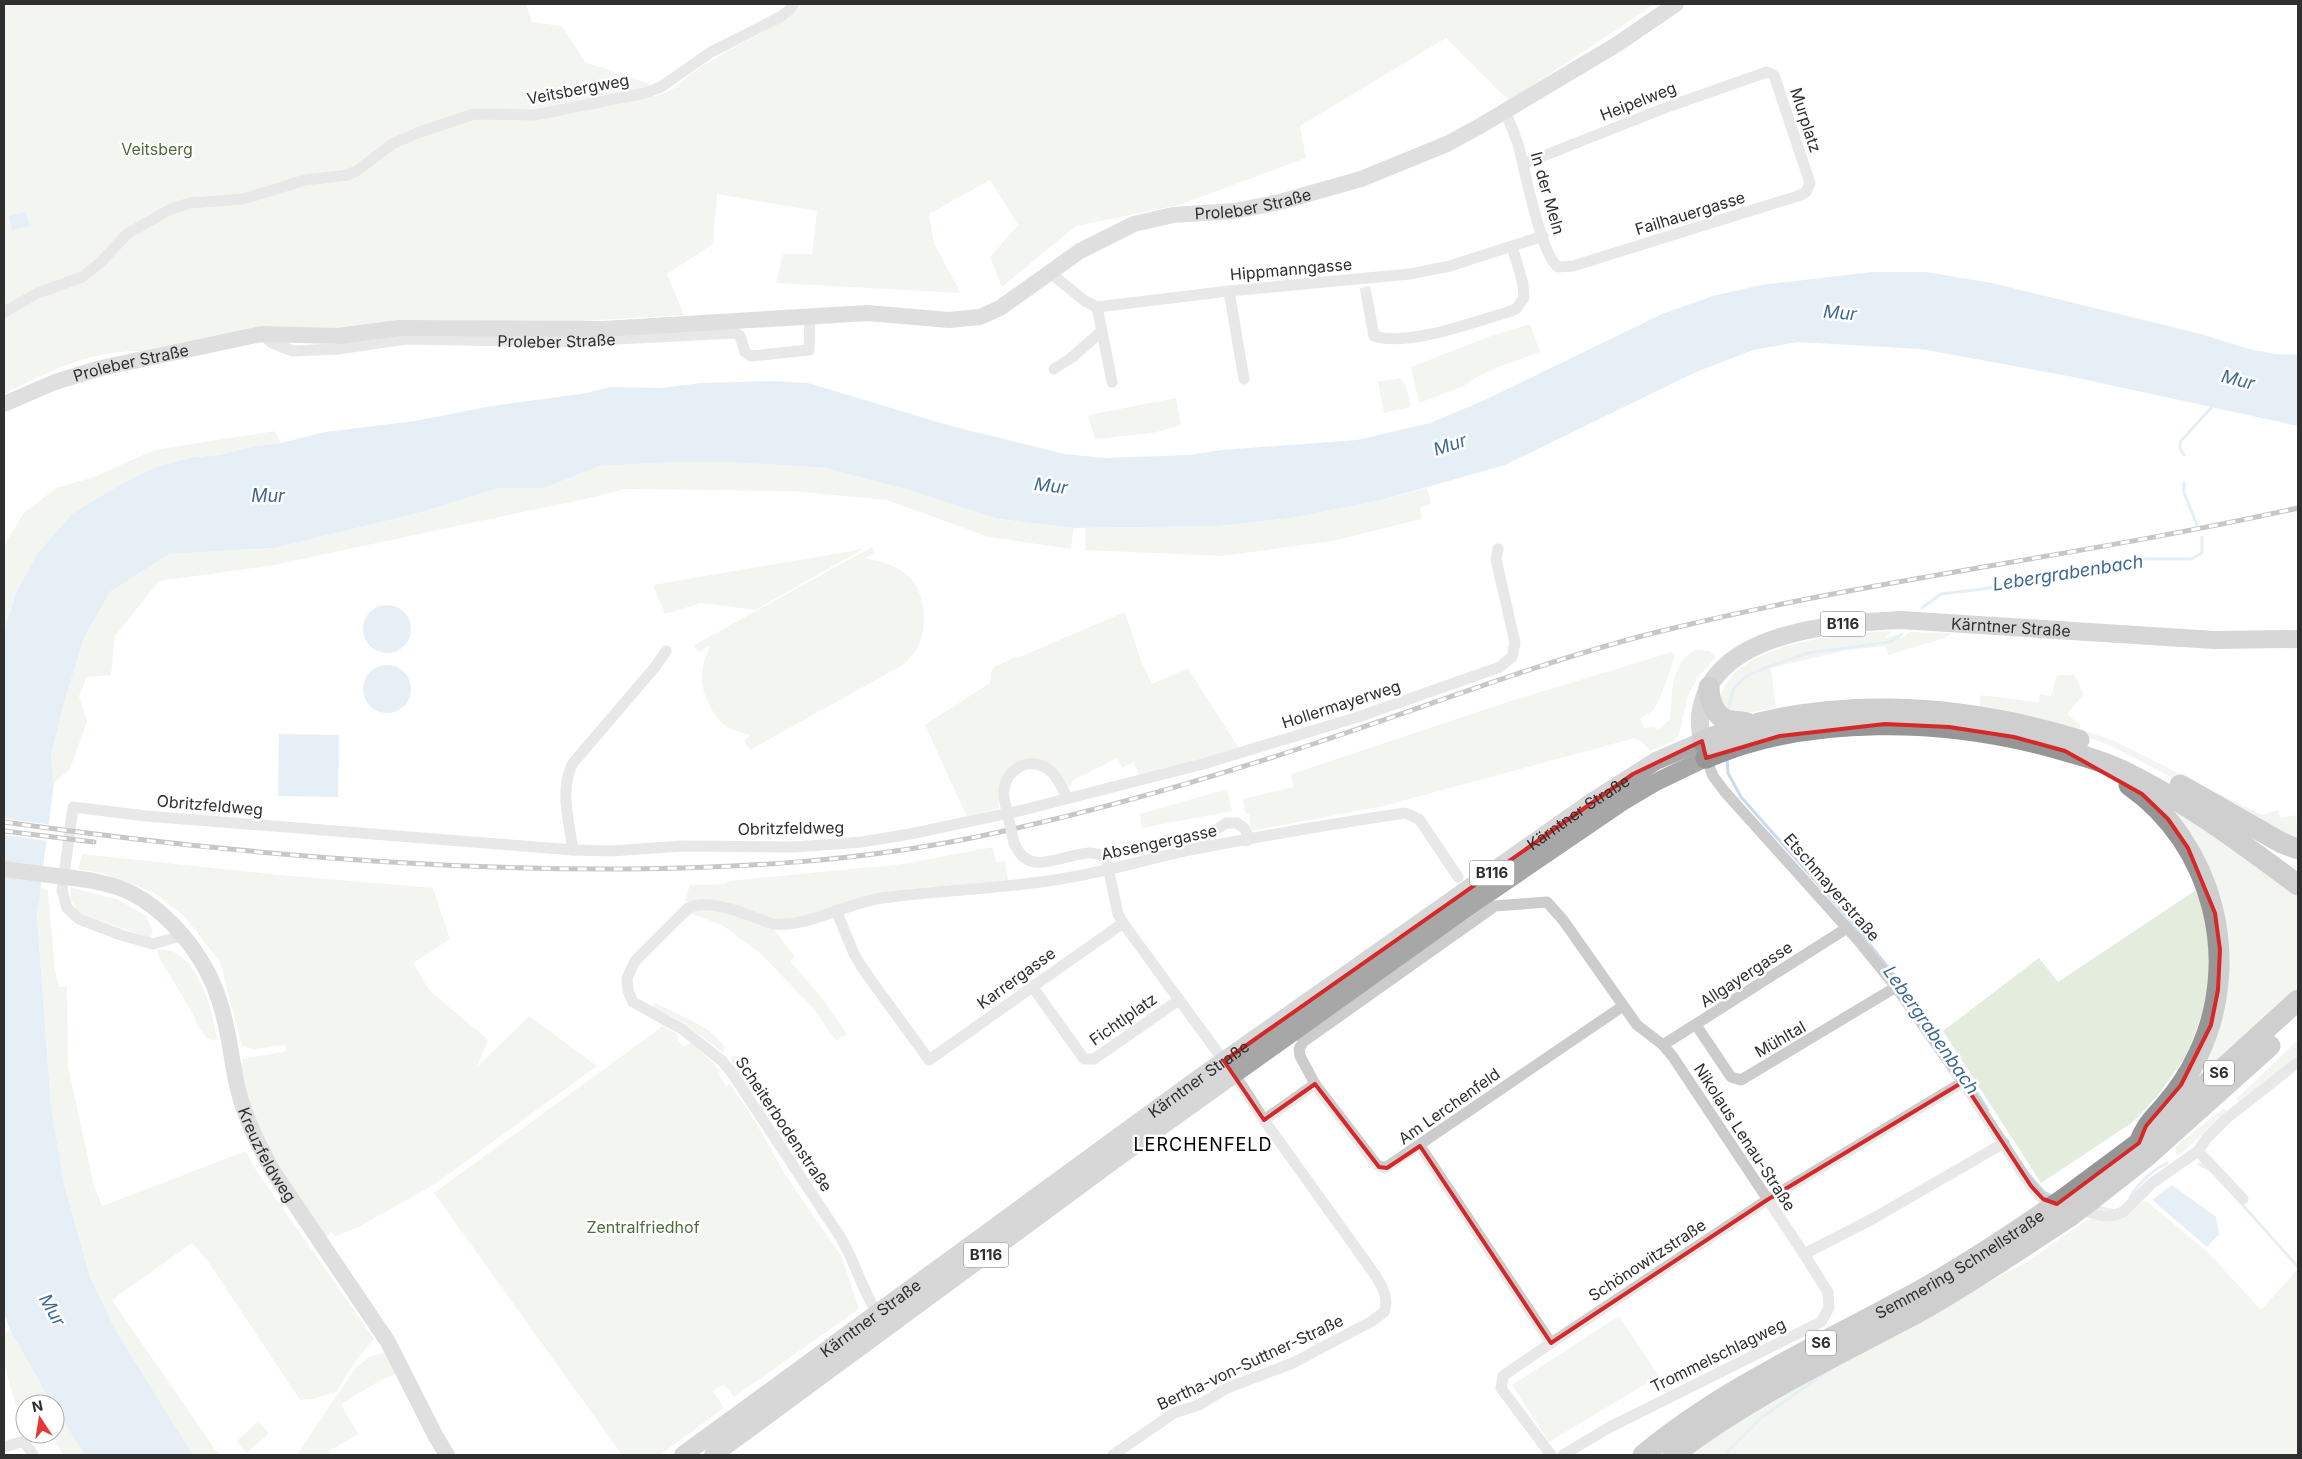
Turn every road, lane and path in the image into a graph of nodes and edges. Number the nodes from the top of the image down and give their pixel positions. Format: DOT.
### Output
graph roads {
  1 [pos="794,4"];
  2 [pos="1676,4"];
  3 [pos="1767,72"];
  4 [pos="1504,112"];
  5 [pos="1523,164"];
  6 [pos="1810,183"];
  7 [pos="1543,236"];
  8 [pos="1512,246"];
  9 [pos="1573,266"];
  10 [pos="1050,272"];
  11 [pos="1365,288"];
  12 [pos="1229,291"];
  13 [pos="1097,307"];
  14 [pos="4,312"];
  15 [pos="810,317"];
  16 [pos="1102,331"];
  17 [pos="261,334"];
  18 [pos="1054,369"];
  19 [pos="1244,379"];
  20 [pos="1112,382"];
  21 [pos="4,404"];
  22 [pos="1498,549"];
  23 [pos="2298,639"];
  24 [pos="666,651"];
  25 [pos="1709,687"];
  26 [pos="1750,725"];
  27 [pos="1704,749"];
  28 [pos="2064,751"];
  29 [pos="1068,798"];
  30 [pos="2251,824"];
  31 [pos="2298,840"];
  32 [pos="1246,841"];
  33 [pos="2298,849"];
  34 [pos="573,850"];
  35 [pos="1183,852"];
  36 [pos="4,869"];
  37 [pos="1111,870"];
  38 [pos="1458,877"];
  39 [pos="2298,885"];
  40 [pos="1496,906"];
  41 [pos="836,910"];
  42 [pos="1122,923"];
  43 [pos="1847,928"];
  44 [pos="184,935"];
  45 [pos="1032,986"];
  46 [pos="1896,987"];
  47 [pos="1179,1000"];
  48 [pos="2298,1000"];
  49 [pos="1623,1006"];
  50 [pos="2298,1020"];
  51 [pos="1696,1025"];
  52 [pos="1662,1046"];
  53 [pos="2298,1062"];
  54 [pos="1229,1068"];
  55 [pos="1963,1082"];
  56 [pos="1315,1084"];
  57 [pos="1264,1120"];
  58 [pos="2004,1143"];
  59 [pos="2139,1143"];
  60 [pos="1420,1146"];
  61 [pos="2198,1151"];
  62 [pos="2243,1198"];
  63 [pos="1767,1200"];
  64 [pos="1804,1254"];
  65 [pos="882,1320"];
  66 [pos="1551,1344"];
  67 [pos="4,1447"];
  68 [pos="33,1455"];
  69 [pos="447,1455"];
  70 [pos="683,1455"];
  71 [pos="713,1455"];
  72 [pos="1113,1455"];
  73 [pos="1551,1455"];
  74 [pos="1563,1455"];
  75 [pos="1643,1455"];
  76 [pos="1672,1455"];
  1 -- 14 [label="street, Veitsbergweg"];
  2 -- 4 [label="main road, Proleber Straße"];
  3 -- 5 [label="street, Heipelweg"];
  3 -- 6 [label="street, Murplatz"];
  4 -- 5 [label="street, In der Meln"];
  4 -- 10 [label="main road, Proleber Straße"];
  5 -- 7 [label="street, In der Meln"];
  6 -- 9 [label="street, Failhauergasse"];
  7 -- 8 [label="street, Hippmanngasse"];
  7 -- 9 [label="street, In der Meln"];
  8 -- 11 [label="street, Hippmanngasse"];
  8 -- 11 [label="street"];
  10 -- 13 [label="street"];
  10 -- 15 [label="main road, Proleber Straße"];
  11 -- 12 [label="street, Hippmanngasse"];
  12 -- 13 [label="street, Hippmanngasse"];
  12 -- 19 [label="street"];
  13 -- 16 [label="street"];
  15 -- 17 [label="main road, Proleber Straße"];
  15 -- 17 [label="street, Proleber Straße"];
  16 -- 18 [label="street"];
  16 -- 20 [label="street"];
  17 -- 21 [label="main road, Proleber Straße"];
  22 -- 29 [label="street, Hollermayerweg"];
  23 -- 25 [label="main road, Kärntner Straße / B116"];
  24 -- 34 [label="street"];
  25 -- 26 [label="highway"];
  25 -- 27 [label="main road, B116"];
  26 -- 27 [label="highway"];
  26 -- 30 [label="highway"];
  27 -- 28 [label="highway"];
  27 -- 43 [label="street, Etschmayerstraße"];
  27 -- 54 [label="main road, Kärntner Straße / B116"];
  28 -- 39 [label="highway"];
  28 -- 59 [label="highway"];
  29 -- 34 [label="street, Obritzfeldweg"];
  29 -- 37 [label="street, bridge"];
  30 -- 31 [label="highway"];
  30 -- 33 [label="highway"];
  32 -- 35 [label="street, Absengergasse"];
  32 -- 35 [label="street"];
  32 -- 38 [label="street, Absengergasse"];
  34 -- 44 [label="street, Obritzfeldweg"];
  35 -- 37 [label="street, Absengergasse"];
  36 -- 44 [label="main road, Kreuzfeldweg, bridge"];
  37 -- 41 [label="street, Absengergasse"];
  37 -- 42 [label="street, Fichtlplatz"];
  40 -- 49 [label="street, Nikolaus Lenau-Straße"];
  40 -- 56 [label="street, Am Lerchenfeld"];
  41 -- 45 [label="street, Karrergasse"];
  41 -- 65 [label="street, Scheiterbodenstraße"];
  42 -- 45 [label="street, Karrergasse"];
  42 -- 47 [label="street, Fichtlplatz"];
  43 -- 46 [label="street, Etschmayerstraße"];
  43 -- 51 [label="street, Allgayergasse"];
  44 -- 69 [label="main road, Kreuzfeldweg"];
  45 -- 47 [label="street, Fichtlplatz"];
  46 -- 51 [label="street, Mühltal"];
  46 -- 55 [label="street, Etschmayerstraße"];
  47 -- 54 [label="street, Fichtlplatz"];
  48 -- 59 [label="highway, Semmering Schnellstraße / S6"];
  49 -- 52 [label="street, Nikolaus Lenau-Straße"];
  49 -- 60 [label="street, Am Lerchenfeld"];
  50 -- 76 [label="highway, Semmering Schnellstraße / S6, bridge"];
  51 -- 52 [label="street, Allgayergasse"];
  52 -- 63 [label="street, Nikolaus Lenau-Straße"];
  53 -- 61 [label="street, Etschmayerstraße"];
  54 -- 57 [label="street"];
  54 -- 65 [label="main road, Kärntner Straße / B116"];
  54 -- 65 [label="main road, Kärntner Straße / B116"];
  55 -- 58 [label="street, Etschmayerstraße"];
  55 -- 63 [label="street, Schönowitzstraße"];
  56 -- 57 [label="street"];
  56 -- 60 [label="street, Am Lerchenfeld"];
  57 -- 72 [label="street, Bertha-von-Suttner-Straße"];
  58 -- 61 [label="street, Etschmayerstraße"];
  58 -- 64 [label="street"];
  59 -- 75 [label="highway, Semmering Schnellstraße / S6, bridge"];
  60 -- 66 [label="street"];
  61 -- 62 [label="street"];
  63 -- 64 [label="street, Nikolaus Lenau-Straße"];
  63 -- 66 [label="street, Schönowitzstraße"];
  64 -- 74 [label="street, Trommelschlagweg"];
  65 -- 70 [label="main road, Kärntner Straße / B116"];
  65 -- 71 [label="main road, Kärntner Straße / B116"];
  66 -- 73 [label="street, Schönowitzstraße"];
  67 -- 68 [label="street"];
}
